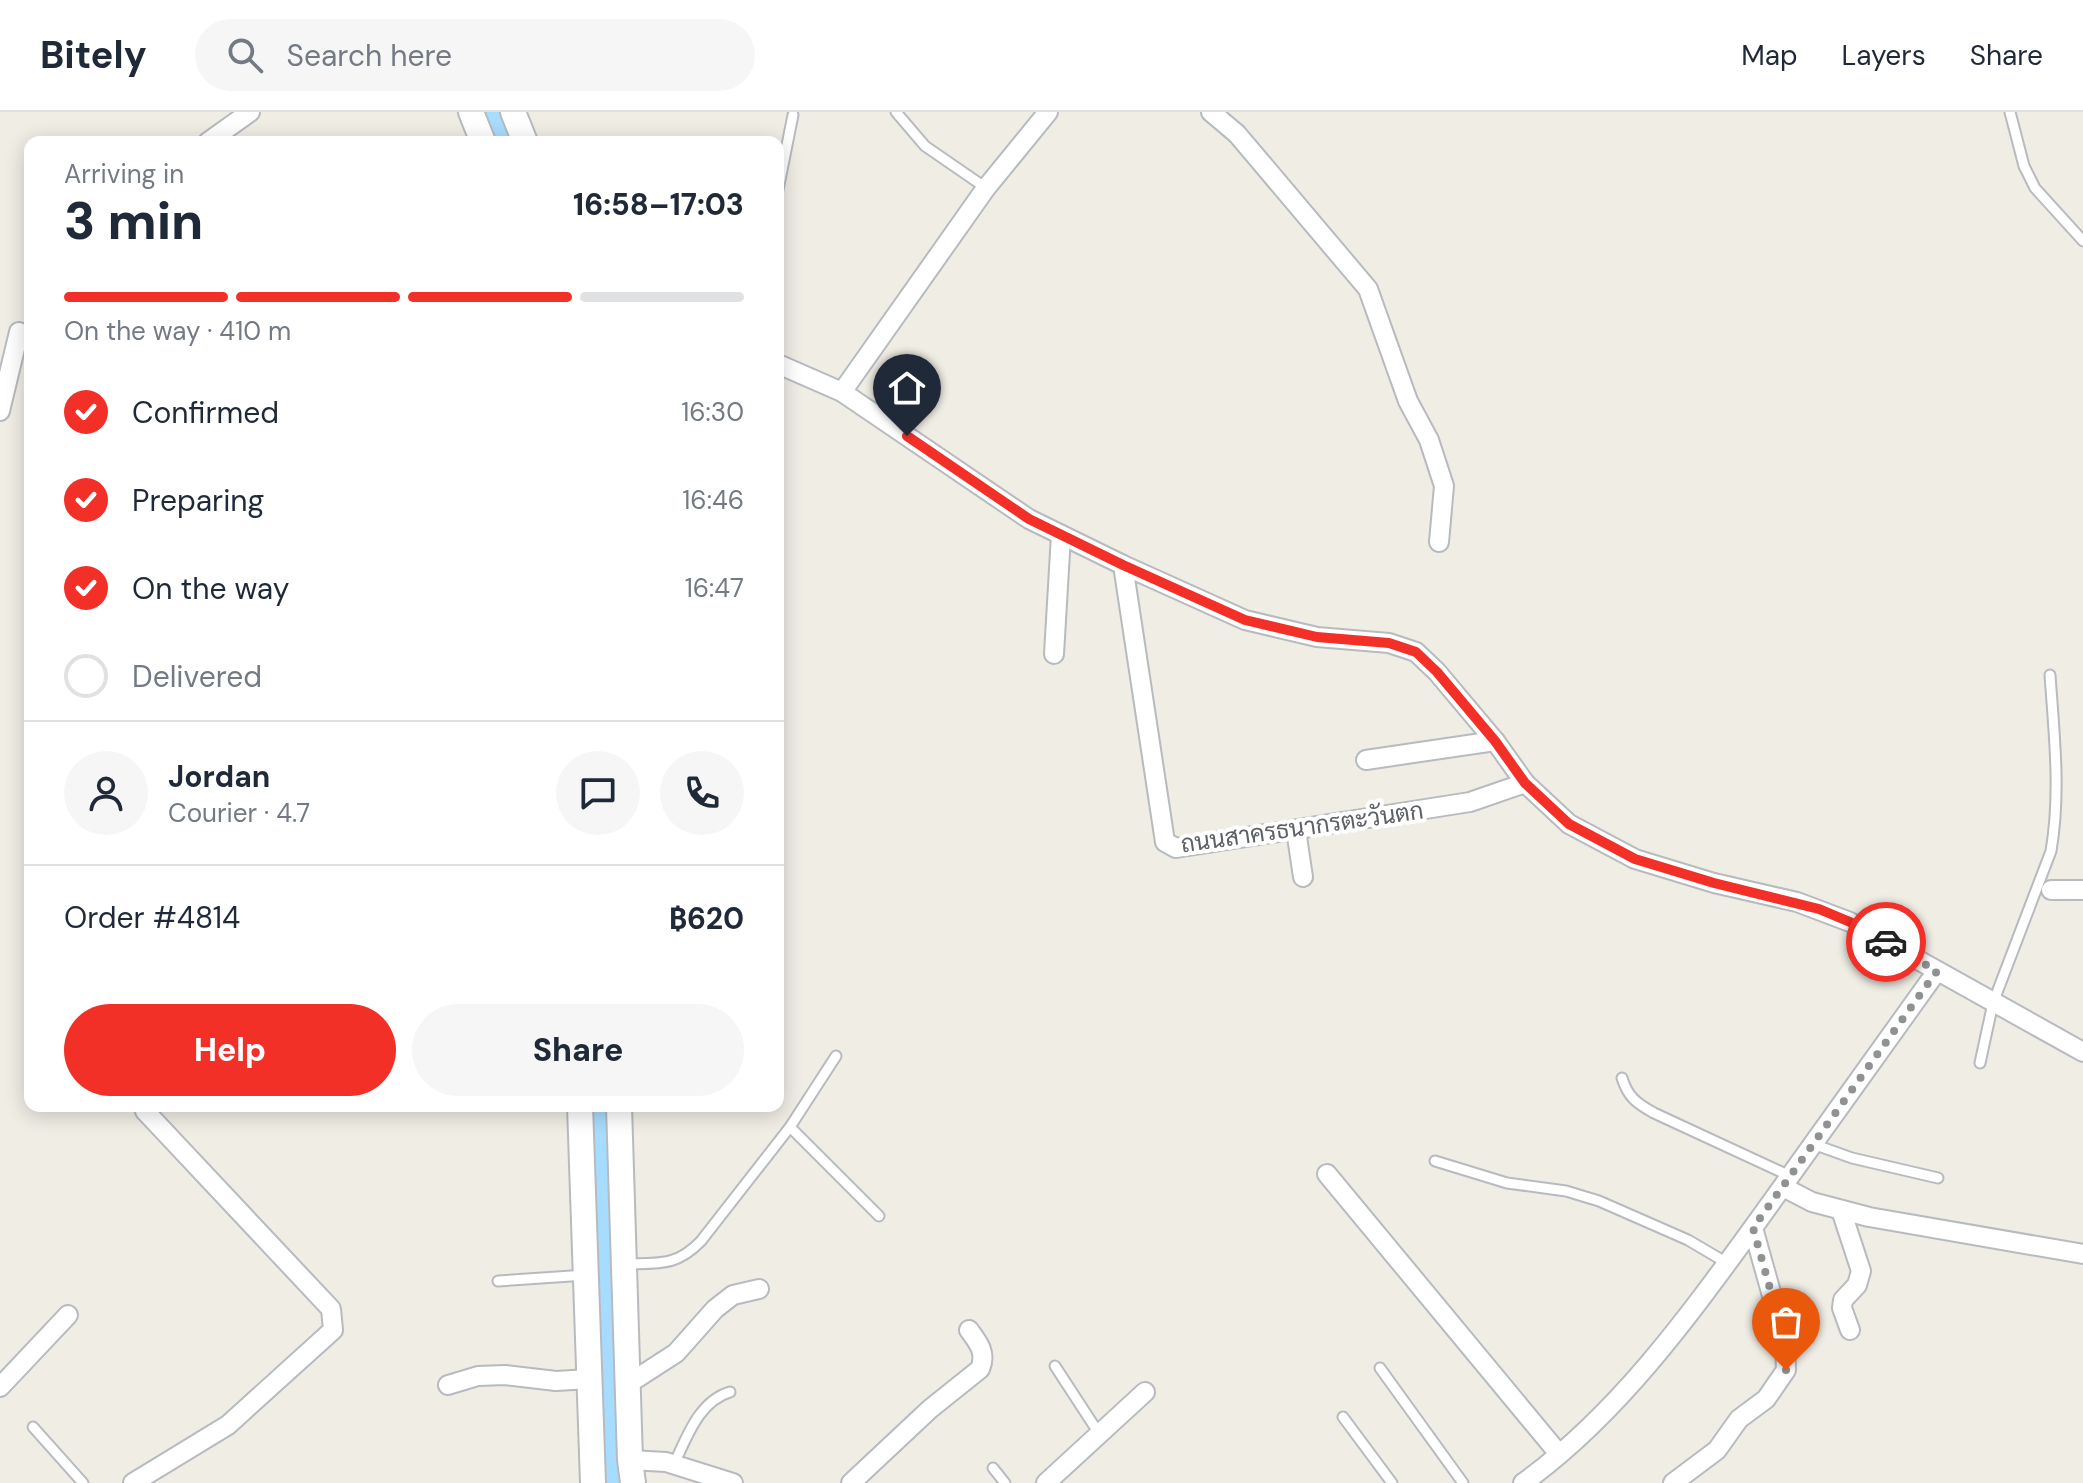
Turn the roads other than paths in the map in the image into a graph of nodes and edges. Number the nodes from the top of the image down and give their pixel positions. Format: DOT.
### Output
graph roads {
  1 [pos="250,112"];
  2 [pos="471,112"];
  3 [pos="513,112"];
  4 [pos="896,112"];
  5 [pos="1048,112"];
  6 [pos="1211,112"];
  7 [pos="2010,112"];
  8 [pos="793,115"];
  9 [pos="216,136"];
  10 [pos="481,136"];
  11 [pos="523,136"];
  12 [pos="784,160"];
  13 [pos="986,188"];
  14 [pos="2083,241"];
  15 [pos="0,330"];
  16 [pos="24,332"];
  17 [pos="24,335"];
  18 [pos="784,367"];
  19 [pos="842,392"];
  20 [pos="0,411"];
  21 [pos="1061,535"];
  22 [pos="1439,542"];
  23 [pos="1123,565"];
  24 [pos="1054,654"];
  25 [pos="2050,675"];
  26 [pos="1495,741"];
  27 [pos="1366,760"];
  28 [pos="1525,783"];
  29 [pos="1296,830"];
  30 [pos="1303,877"];
  31 [pos="2051,890"];
  32 [pos="2083,890"];
  33 [pos="1937,971"];
  34 [pos="1993,1003"];
  35 [pos="2083,1052"];
  36 [pos="836,1056"];
  37 [pos="1980,1063"];
  38 [pos="1622,1078"];
  39 [pos="146,1112"];
  40 [pos="580,1112"];
  41 [pos="619,1112"];
  42 [pos="790,1127"];
  43 [pos="1813,1144"];
  44 [pos="1435,1161"];
  45 [pos="1327,1174"];
  46 [pos="1938,1178"];
  47 [pos="1786,1182"];
  48 [pos="1841,1210"];
  49 [pos="879,1216"];
  50 [pos="1753,1228"];
  51 [pos="2083,1254"];
  52 [pos="1727,1263"];
  53 [pos="624,1265"];
  54 [pos="586,1275"];
  55 [pos="498,1281"];
  56 [pos="759,1289"];
  57 [pos="68,1315"];
  58 [pos="969,1330"];
  59 [pos="1850,1330"];
  60 [pos="1055,1366"];
  61 [pos="1380,1368"];
  62 [pos="590,1379"];
  63 [pos="628,1384"];
  64 [pos="448,1385"];
  65 [pos="0,1387"];
  66 [pos="730,1392"];
  67 [pos="1145,1392"];
  68 [pos="1343,1417"];
  69 [pos="33,1427"];
  70 [pos="1100,1435"];
  71 [pos="1559,1454"];
  72 [pos="674,1464"];
  73 [pos="993,1468"];
  74 [pos="632,1472"];
  75 [pos="83,1483"];
  76 [pos="133,1483"];
  77 [pos="593,1483"];
  78 [pos="733,1483"];
  79 [pos="851,1483"];
  80 [pos="1005,1483"];
  81 [pos="1046,1483"];
  82 [pos="1392,1483"];
  83 [pos="1463,1483"];
  84 [pos="1523,1483"];
  85 [pos="1673,1483"];
  1 -- 9 [label="street"];
  2 -- 10 [label="street"];
  3 -- 11 [label="street"];
  4 -- 13 [label="lane"];
  5 -- 13 [label="street"];
  6 -- 22 [label="street"];
  7 -- 14 [label="lane"];
  8 -- 12 [label="lane"];
  13 -- 19 [label="street"];
  15 -- 16 [label="street"];
  17 -- 20 [label="street"];
  18 -- 19 [label="street"];
  19 -- 21 [label="street"];
  21 -- 23 [label="street"];
  21 -- 24 [label="street"];
  23 -- 26 [label="street"];
  23 -- 29 [label="street, ถนนสาครธนากรตะวันตก"];
  25 -- 34 [label="lane"];
  26 -- 27 [label="street"];
  26 -- 28 [label="street"];
  28 -- 29 [label="street, ถนนสาครธนากรตะวันตก"];
  28 -- 33 [label="street"];
  29 -- 30 [label="street"];
  31 -- 32 [label="street"];
  33 -- 34 [label="street"];
  33 -- 43 [label="street"];
  34 -- 35 [label="street"];
  34 -- 37 [label="lane"];
  36 -- 42 [label="lane"];
  38 -- 47 [label="lane"];
  39 -- 76 [label="street"];
  40 -- 54 [label="street"];
  41 -- 53 [label="street"];
  42 -- 49 [label="lane"];
  42 -- 53 [label="lane"];
  43 -- 46 [label="lane"];
  43 -- 47 [label="street"];
  44 -- 52 [label="lane"];
  45 -- 71 [label="street"];
  47 -- 48 [label="street"];
  47 -- 50 [label="street"];
  48 -- 51 [label="street"];
  48 -- 59 [label="street"];
  50 -- 52 [label="street"];
  50 -- 85 [label="street"];
  52 -- 71 [label="street"];
  53 -- 63 [label="street"];
  54 -- 55 [label="lane"];
  54 -- 62 [label="street"];
  56 -- 63 [label="street"];
  57 -- 65 [label="street"];
  58 -- 79 [label="street"];
  60 -- 70 [label="lane"];
  61 -- 83 [label="lane"];
  62 -- 64 [label="street"];
  62 -- 77 [label="street"];
  63 -- 74 [label="street"];
  66 -- 72 [label="lane"];
  67 -- 70 [label="street"];
  68 -- 82 [label="lane"];
  69 -- 75 [label="lane"];
  70 -- 81 [label="street"];
  71 -- 84 [label="street"];
  72 -- 74 [label="street"];
  72 -- 78 [label="street"];
  73 -- 80 [label="lane"];
}
